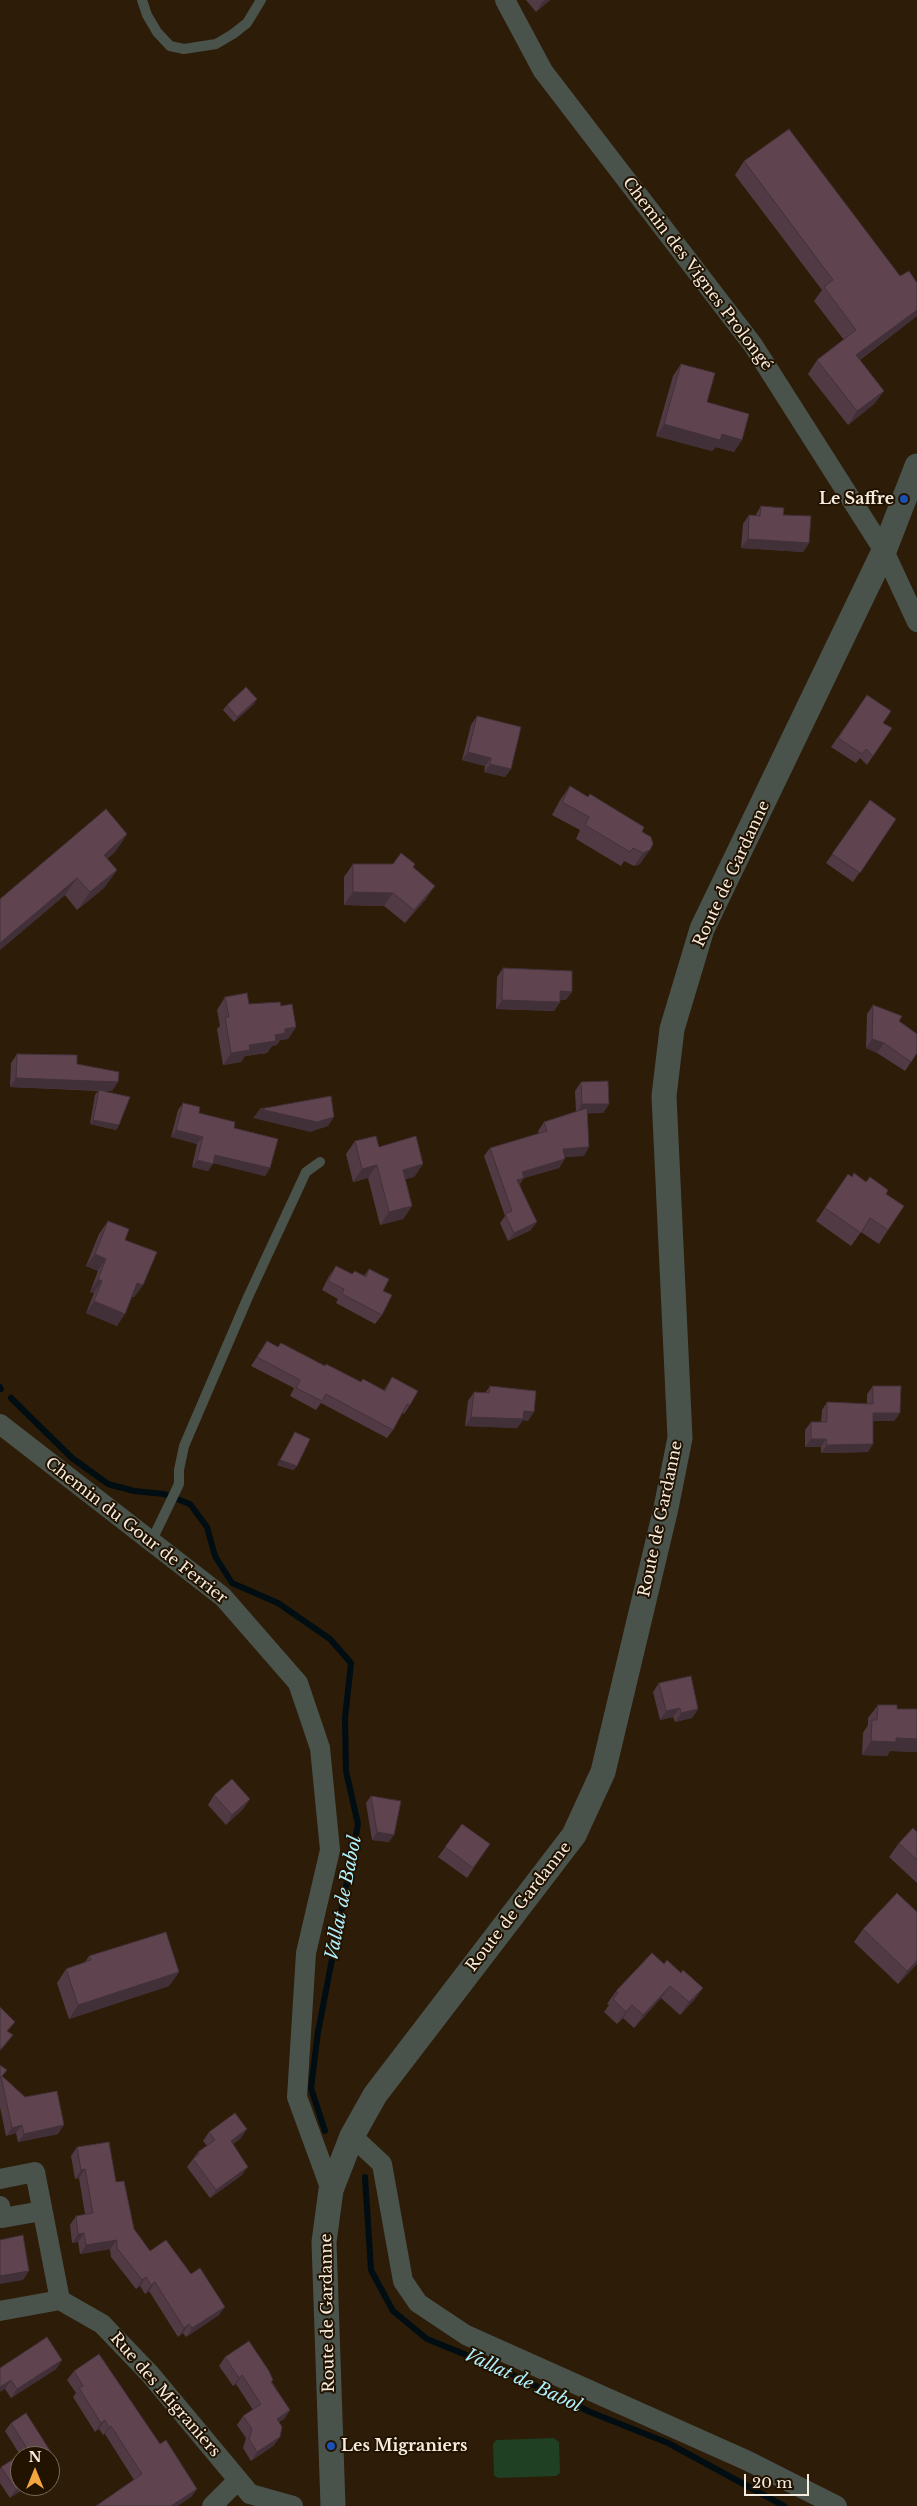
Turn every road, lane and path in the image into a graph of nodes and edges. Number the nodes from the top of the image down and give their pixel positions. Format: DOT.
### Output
graph roads {
  1 [pos="142,0"];
  2 [pos="261,0"];
  3 [pos="505,0"];
  4 [pos="917,466"];
  5 [pos="884,551"];
  6 [pos="917,622"];
  7 [pos="320,1162"];
  8 [pos="0,1424"];
  9 [pos="152,1540"];
  10 [pos="352,2136"];
  11 [pos="0,2179"];
  12 [pos="331,2190"];
  13 [pos="0,2206"];
  14 [pos="42,2211"];
  15 [pos="60,2300"];
  16 [pos="0,2311"];
  17 [pos="238,2480"];
  18 [pos="212,2506"];
  19 [pos="293,2506"];
  20 [pos="333,2506"];
  21 [pos="837,2506"];
  1 -- 2 [label="lane"];
  3 -- 5 [label="street, Chemin des Vignes Prolongé"];
  4 -- 5 [label="street, Route de Gardanne"];
  5 -- 6 [label="street, Chemin des Vignes Prolongé"];
  5 -- 10 [label="street, Route de Gardanne"];
  7 -- 9 [label="lane"];
  8 -- 9 [label="street, Chemin du Gour de Ferrier"];
  9 -- 12 [label="street, Chemin du Gour de Ferrier"];
  10 -- 12 [label="street, Route de Gardanne"];
  10 -- 21 [label="street"];
  11 -- 14 [label="street"];
  12 -- 20 [label="street, Route de Gardanne"];
  13 -- 14 [label="street"];
  14 -- 15 [label="street"];
  15 -- 16 [label="street"];
  15 -- 17 [label="street, Rue des Migraniers"];
  17 -- 18 [label="street"];
  17 -- 19 [label="street, Rue des Migraniers"];
}
